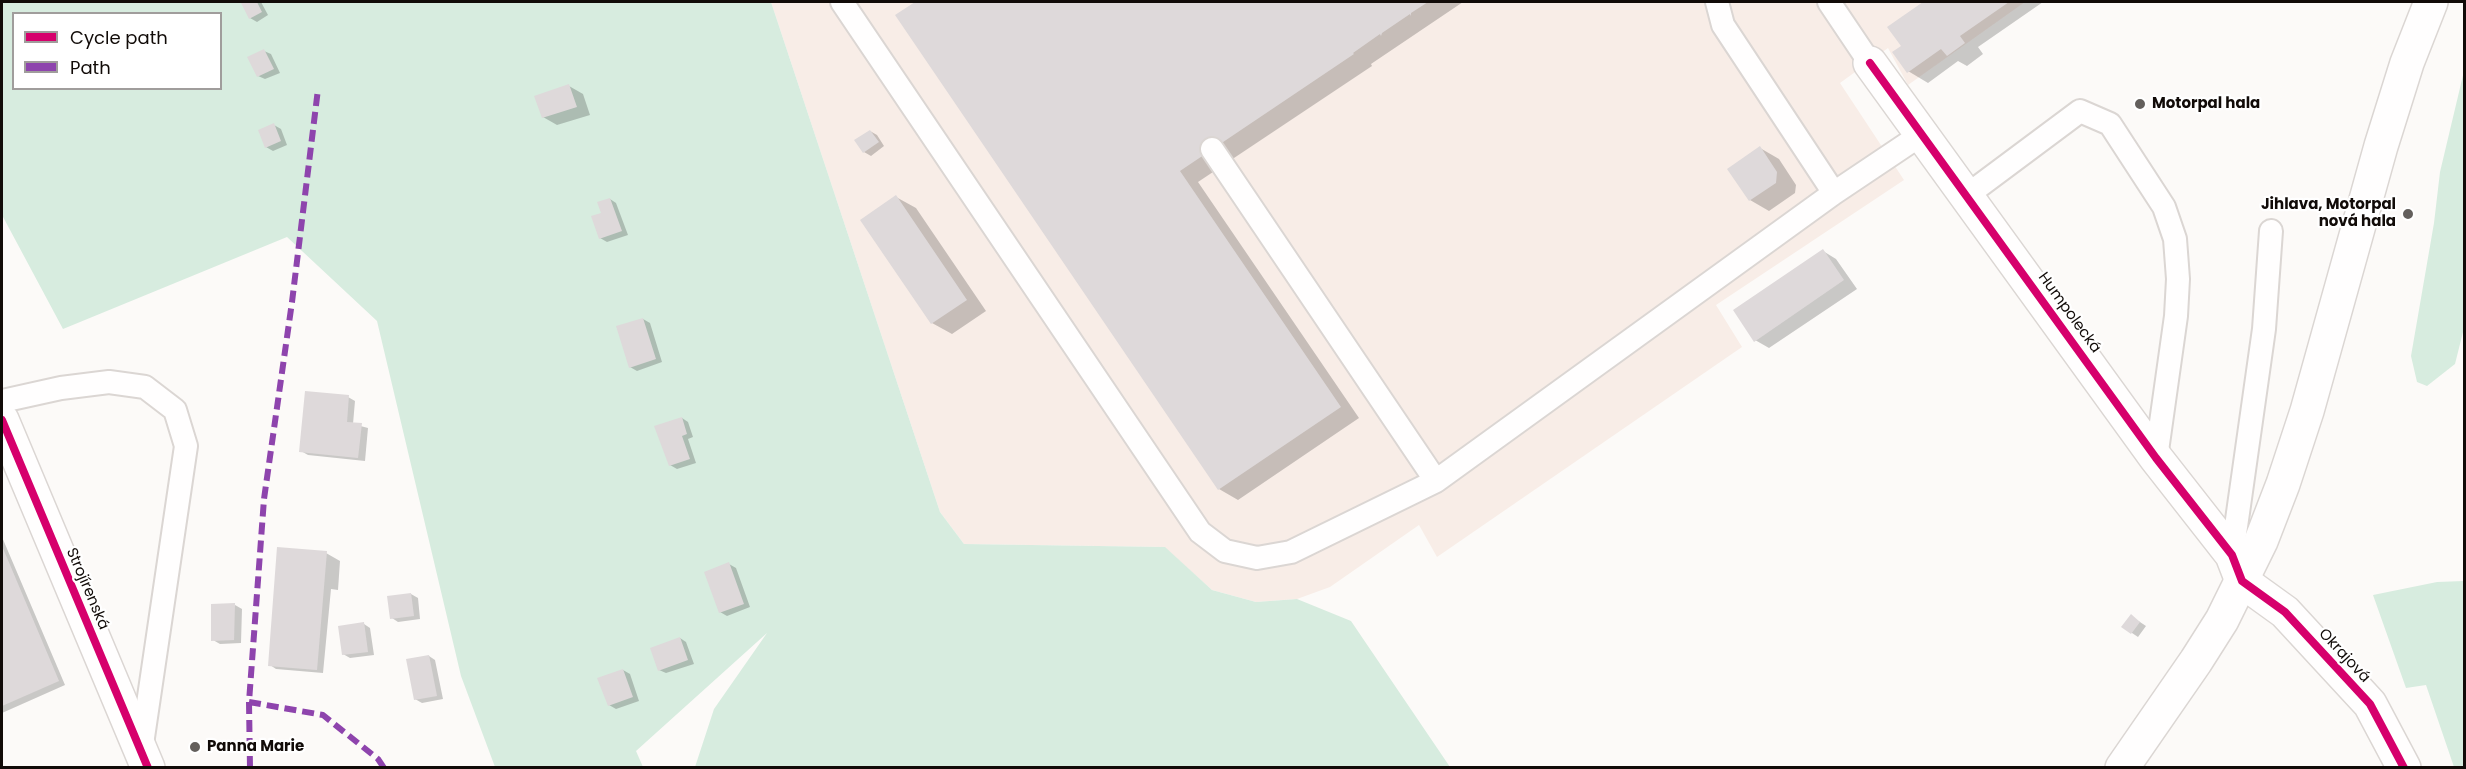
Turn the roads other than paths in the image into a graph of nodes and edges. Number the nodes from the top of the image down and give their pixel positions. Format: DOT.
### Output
graph roads {
  1 [pos="842,2"];
  2 [pos="1717,2"];
  3 [pos="1829,2"];
  4 [pos="2432,2"];
  5 [pos="1870,63"];
  6 [pos="1922,134"];
  7 [pos="1212,149"];
  8 [pos="1834,193"];
  9 [pos="1966,196"];
  10 [pos="2271,231"];
  11 [pos="2,401"];
  12 [pos="2,420"];
  13 [pos="2156,458"];
  14 [pos="1436,481"];
  15 [pos="2237,568"];
  16 [pos="144,760"];
  17 [pos="2122,768"];
  18 [pos="2404,768"];
  1 -- 14 [label="lane"];
  2 -- 8 [label="lane"];
  3 -- 5 [label="lane"];
  4 -- 15 [label="street"];
  5 -- 6 [label="street, Humpolecká"];
  6 -- 8 [label="lane"];
  6 -- 9 [label="street, Humpolecká"];
  7 -- 14 [label="lane"];
  8 -- 14 [label="lane"];
  9 -- 13 [label="street, Humpolecká"];
  9 -- 13 [label="lane"];
  10 -- 15 [label="lane"];
  11 -- 16 [label="lane"];
  12 -- 16 [label="street, Strojírenská"];
  13 -- 15 [label="street, Humpolecká"];
  15 -- 17 [label="street"];
  15 -- 18 [label="street, Okrajová"];
}
